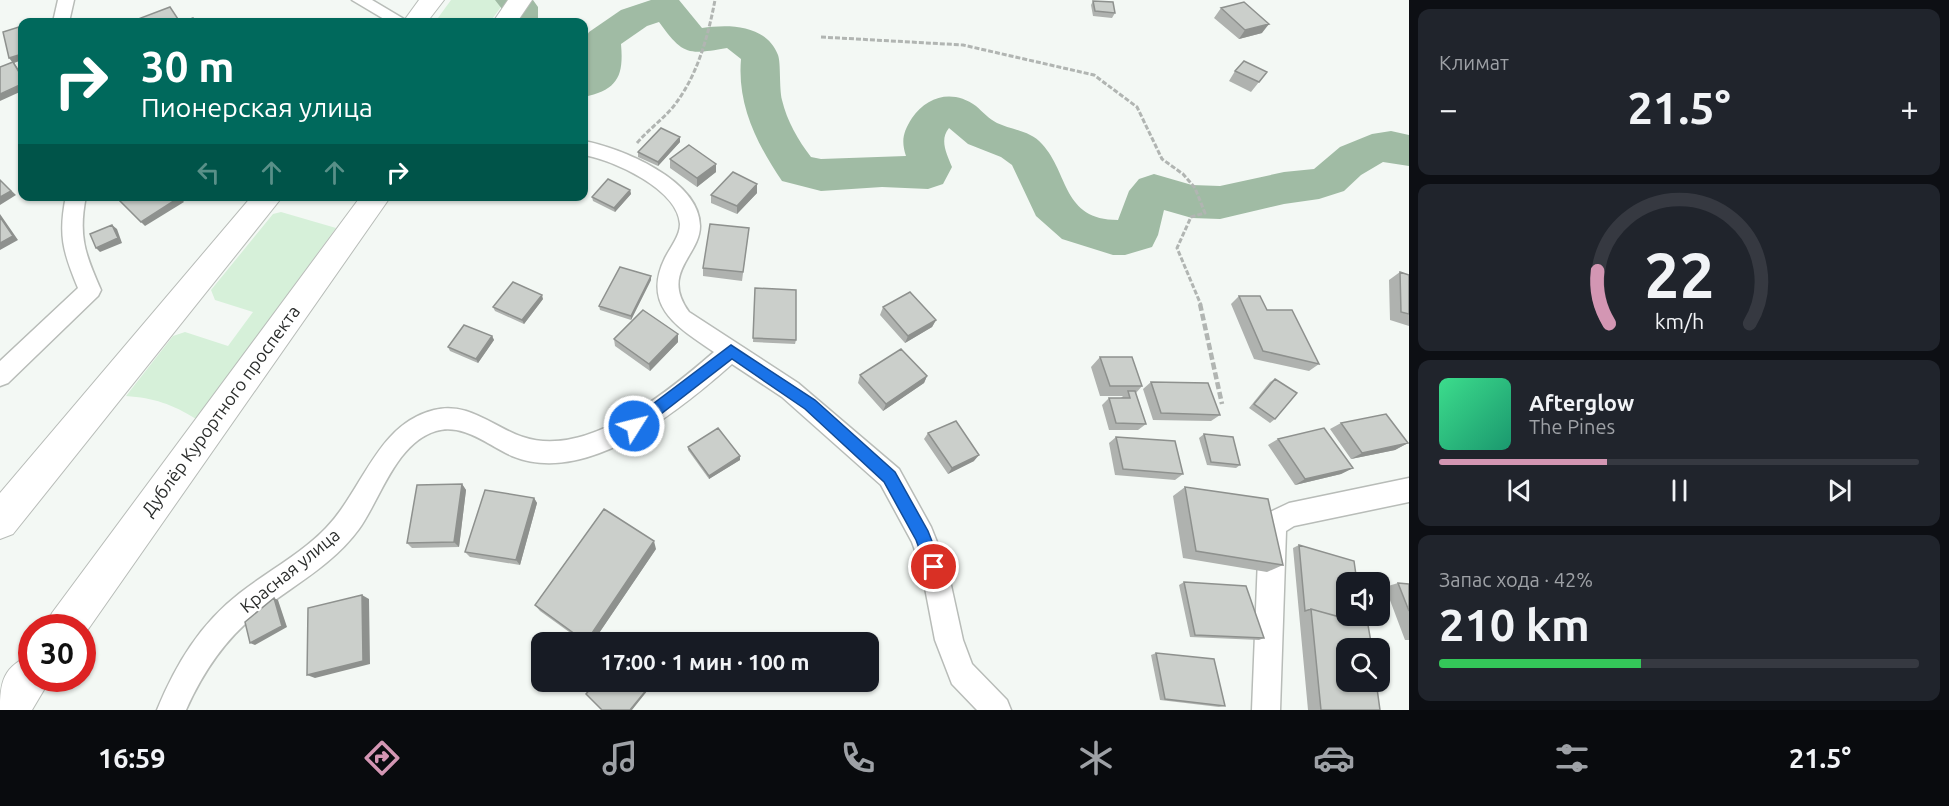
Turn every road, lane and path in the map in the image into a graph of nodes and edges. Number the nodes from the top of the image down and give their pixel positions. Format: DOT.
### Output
graph roads {
  1 [pos="66,0"];
  2 [pos="360,0"];
  3 [pos="432,0"];
  4 [pos="520,0"];
  5 [pos="715,0"];
  6 [pos="63,18"];
  7 [pos="394,18"];
  8 [pos="418,18"];
  9 [pos="508,18"];
  10 [pos="821,37"];
  11 [pos="588,149"];
  12 [pos="622,159"];
  13 [pos="75,201"];
  14 [pos="265,201"];
  15 [pos="373,201"];
  16 [pos="731,351"];
  17 [pos="0,376"];
  18 [pos="1222,404"];
  19 [pos="1409,490"];
  20 [pos="0,521"];
  21 [pos="75,614"];
  22 [pos="19,692"];
  23 [pos="6,710"];
  24 [pos="171,710"];
  25 [pos="997,710"];
  26 [pos="1266,710"];
  1 -- 6 [label="street"];
  2 -- 7 [label="street"];
  3 -- 8 [label="main road"];
  4 -- 9 [label="main road"];
  5 -- 12 [label="path"];
  10 -- 18 [label="path"];
  11 -- 12 [label="street"];
  12 -- 16 [label="street"];
  13 -- 17 [label="street"];
  14 -- 20 [label="main road"];
  15 -- 21 [label="main road, Дублёр Курортного проспекта"];
  16 -- 24 [label="street, Красная улица"];
  16 -- 25 [label="street"];
  19 -- 26 [label="street"];
  22 -- 23 [label="main road"];
}
